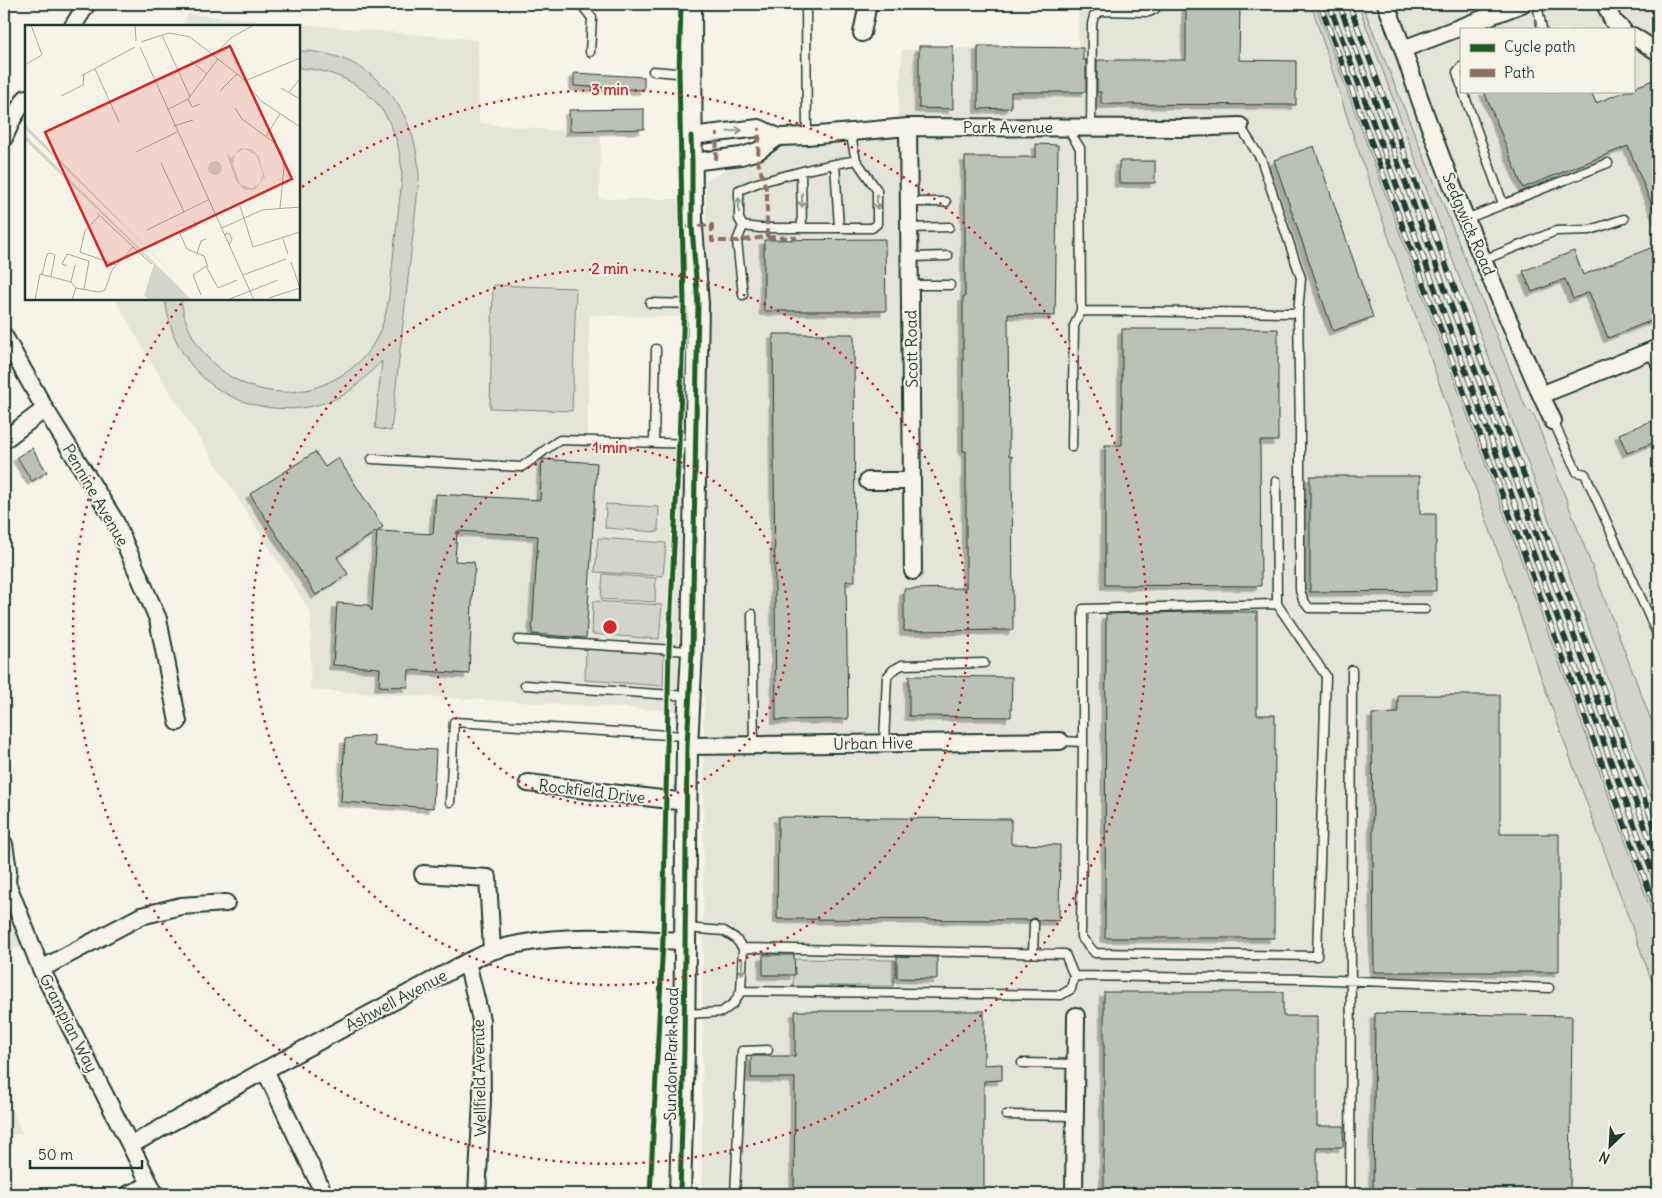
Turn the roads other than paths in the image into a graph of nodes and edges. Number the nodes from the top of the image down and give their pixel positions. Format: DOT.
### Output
graph roads {
  1 [pos="87,4"];
  2 [pos="581,4"];
  3 [pos="691,4"];
  4 [pos="806,4"];
  5 [pos="868,4"];
  6 [pos="1158,4"];
  7 [pos="1386,4"];
  8 [pos="1522,4"];
  9 [pos="1537,4"];
  10 [pos="1605,4"];
  11 [pos="74,25"];
  12 [pos="1460,28"];
  13 [pos="1460,28"];
  14 [pos="1542,28"];
  15 [pos="1621,28"];
  16 [pos="862,33"];
  17 [pos="1634,37"];
  18 [pos="1404,50"];
  19 [pos="590,52"];
  20 [pos="1658,52"];
  21 [pos="1460,68"];
  22 [pos="653,71"];
  23 [pos="691,74"];
  24 [pos="1460,82"];
  25 [pos="1463,92"];
  26 [pos="25,100"];
  27 [pos="1066,126"];
  28 [pos="1240,126"];
  29 [pos="908,127"];
  30 [pos="1091,127"];
  31 [pos="850,132"];
  32 [pos="691,136"];
  33 [pos="807,136"];
  34 [pos="778,137"];
  35 [pos="4,138"];
  36 [pos="856,160"];
  37 [pos="692,162"];
  38 [pos="1608,163"];
  39 [pos="835,164"];
  40 [pos="801,172"];
  41 [pos="909,202"];
  42 [pos="946,202"];
  43 [pos="1503,204"];
  44 [pos="1466,219"];
  45 [pos="1624,219"];
  46 [pos="742,226"];
  47 [pos="950,227"];
  48 [pos="802,228"];
  49 [pos="840,228"];
  50 [pos="910,228"];
  51 [pos="948,256"];
  52 [pos="910,257"];
  53 [pos="1483,260"];
  54 [pos="910,285"];
  55 [pos="950,285"];
  56 [pos="743,295"];
  57 [pos="650,303"];
  58 [pos="698,304"];
  59 [pos="1081,311"];
  60 [pos="1298,313"];
  61 [pos="4,336"];
  62 [pos="656,350"];
  63 [pos="1654,350"];
  64 [pos="1658,370"];
  65 [pos="1541,395"];
  66 [pos="45,410"];
  67 [pos="1553,421"];
  68 [pos="4,440"];
  69 [pos="654,442"];
  70 [pos="696,444"];
  71 [pos="1072,447"];
  72 [pos="372,459"];
  73 [pos="868,481"];
  74 [pos="912,481"];
  75 [pos="1276,481"];
  76 [pos="914,572"];
  77 [pos="1277,604"];
  78 [pos="1425,609"];
  79 [pos="752,614"];
  80 [pos="1658,636"];
  81 [pos="518,640"];
  82 [pos="692,651"];
  83 [pos="984,663"];
  84 [pos="1352,670"];
  85 [pos="525,685"];
  86 [pos="690,696"];
  87 [pos="178,722"];
  88 [pos="687,741"];
  89 [pos="1060,741"];
  90 [pos="1083,742"];
  91 [pos="884,743"];
  92 [pos="754,745"];
  93 [pos="528,783"];
  94 [pos="450,802"];
  95 [pos="686,802"];
  96 [pos="4,844"];
  97 [pos="423,874"];
  98 [pos="6,884"];
  99 [pos="226,903"];
  100 [pos="1034,924"];
  101 [pos="685,934"];
  102 [pos="743,948"];
  103 [pos="492,951"];
  104 [pos="1033,953"];
  105 [pos="467,962"];
  106 [pos="41,969"];
  107 [pos="1074,976"];
  108 [pos="1351,981"];
  109 [pos="1549,988"];
  110 [pos="740,991"];
  111 [pos="684,1014"];
  112 [pos="1076,1016"];
  113 [pos="768,1050"];
  114 [pos="1022,1063"];
  115 [pos="1076,1064"];
  116 [pos="265,1070"];
  117 [pos="1006,1115"];
  118 [pos="1075,1116"];
  119 [pos="131,1145"];
  120 [pos="152,1190"];
  121 [pos="128,1194"];
  122 [pos="324,1194"];
  123 [pos="477,1194"];
  124 [pos="680,1194"];
  125 [pos="735,1194"];
  126 [pos="1074,1194"];
  127 [pos="1350,1194"];
  1 -- 11 [label="street"];
  2 -- 19 [label="lane"];
  3 -- 23 [label="street, Sundon Park Road"];
  4 -- 33 [label="lane"];
  5 -- 16 [label="street"];
  6 -- 30 [label="lane"];
  7 -- 18 [label="street, Sedgwick Road"];
  8 -- 12 [label="street"];
  9 -- 14 [label="lane"];
  10 -- 15 [label="street"];
  13 -- 18 [label="street"];
  17 -- 20 [label="street"];
  18 -- 44 [label="street, Sedgwick Road"];
  21 -- 24 [label="lane"];
  22 -- 23 [label="lane"];
  23 -- 32 [label="street, Sundon Park Road"];
  25 -- 43 [label="lane"];
  26 -- 35 [label="street"];
  27 -- 29 [label="street, Park Avenue"];
  27 -- 30 [label="street, Park Avenue"];
  27 -- 59 [label="lane"];
  28 -- 30 [label="street, Park Avenue"];
  28 -- 60 [label="lane"];
  29 -- 31 [label="street, Park Avenue"];
  29 -- 41 [label="street, Scott Road"];
  31 -- 33 [label="street, Park Avenue"];
  31 -- 36 [label="lane"];
  32 -- 34 [label="street, Park Avenue, one-way"];
  32 -- 37 [label="street, Sundon Park Road"];
  33 -- 34 [label="street, Park Avenue"];
  34 -- 37 [label="street"];
  36 -- 39 [label="lane"];
  36 -- 49 [label="lane, one-way"];
  37 -- 58 [label="street, Sundon Park Road"];
  38 -- 43 [label="lane"];
  39 -- 40 [label="lane"];
  39 -- 49 [label="lane"];
  46 -- 40 [label="lane, one-way"];
  40 -- 48 [label="lane, one-way"];
  41 -- 42 [label="lane"];
  41 -- 50 [label="street, Scott Road"];
  43 -- 44 [label="lane"];
  44 -- 53 [label="street, Sedgwick Road"];
  45 -- 53 [label="lane"];
  46 -- 48 [label="lane"];
  46 -- 56 [label="lane"];
  47 -- 50 [label="lane"];
  48 -- 49 [label="lane"];
  50 -- 52 [label="street, Scott Road"];
  51 -- 52 [label="lane"];
  52 -- 54 [label="street, Scott Road"];
  53 -- 65 [label="street, Sedgwick Road"];
  54 -- 55 [label="lane"];
  54 -- 74 [label="street, Scott Road"];
  57 -- 58 [label="lane"];
  58 -- 70 [label="street, Sundon Park Road"];
  59 -- 60 [label="lane"];
  59 -- 71 [label="lane"];
  60 -- 78 [label="lane"];
  61 -- 66 [label="street, Pennine Avenue"];
  62 -- 69 [label="lane"];
  63 -- 64 [label="lane"];
  63 -- 65 [label="street"];
  65 -- 67 [label="street, Sedgwick Road"];
  66 -- 68 [label="street"];
  66 -- 87 [label="street, Pennine Avenue"];
  67 -- 80 [label="lane"];
  69 -- 70 [label="lane"];
  69 -- 72 [label="lane"];
  70 -- 82 [label="street, Sundon Park Road"];
  73 -- 74 [label="street"];
  74 -- 76 [label="street, Scott Road"];
  75 -- 77 [label="lane"];
  77 -- 90 [label="lane"];
  77 -- 90 [label="lane"];
  79 -- 92 [label="lane"];
  81 -- 82 [label="lane"];
  82 -- 86 [label="street, Sundon Park Road"];
  83 -- 91 [label="lane"];
  84 -- 108 [label="lane"];
  85 -- 86 [label="lane"];
  86 -- 88 [label="street, Sundon Park Road"];
  88 -- 92 [label="street, Urban Hive"];
  88 -- 94 [label="lane"];
  88 -- 95 [label="street, Sundon Park Road"];
  89 -- 90 [label="lane"];
  89 -- 91 [label="street, Urban Hive"];
  91 -- 92 [label="street, Urban Hive"];
  93 -- 95 [label="street, Rockfield Drive"];
  95 -- 101 [label="street, Sundon Park Road"];
  96 -- 98 [label="street, Grampian Way"];
  97 -- 103 [label="street"];
  98 -- 106 [label="street, Grampian Way"];
  99 -- 106 [label="street"];
  100 -- 104 [label="lane"];
  101 -- 102 [label="lane"];
  101 -- 103 [label="street, Ashwell Avenue"];
  101 -- 111 [label="street, Sundon Park Road"];
  102 -- 104 [label="lane"];
  102 -- 110 [label="lane, one-way"];
  103 -- 105 [label="street, Ashwell Avenue"];
  104 -- 107 [label="lane"];
  105 -- 116 [label="street, Ashwell Avenue"];
  105 -- 123 [label="street, Wellfield Avenue"];
  106 -- 119 [label="street, Grampian Way"];
  107 -- 108 [label="lane"];
  107 -- 110 [label="lane"];
  108 -- 109 [label="lane"];
  108 -- 127 [label="lane"];
  110 -- 111 [label="lane"];
  111 -- 124 [label="street, Sundon Park Road"];
  112 -- 115 [label="street"];
  113 -- 125 [label="lane"];
  114 -- 115 [label="lane"];
  115 -- 118 [label="street"];
  116 -- 119 [label="street, Ashwell Avenue"];
  116 -- 122 [label="street"];
  117 -- 118 [label="lane"];
  118 -- 126 [label="street"];
  119 -- 120 [label="street, Grampian Way"];
  120 -- 121 [label="street"];
}
